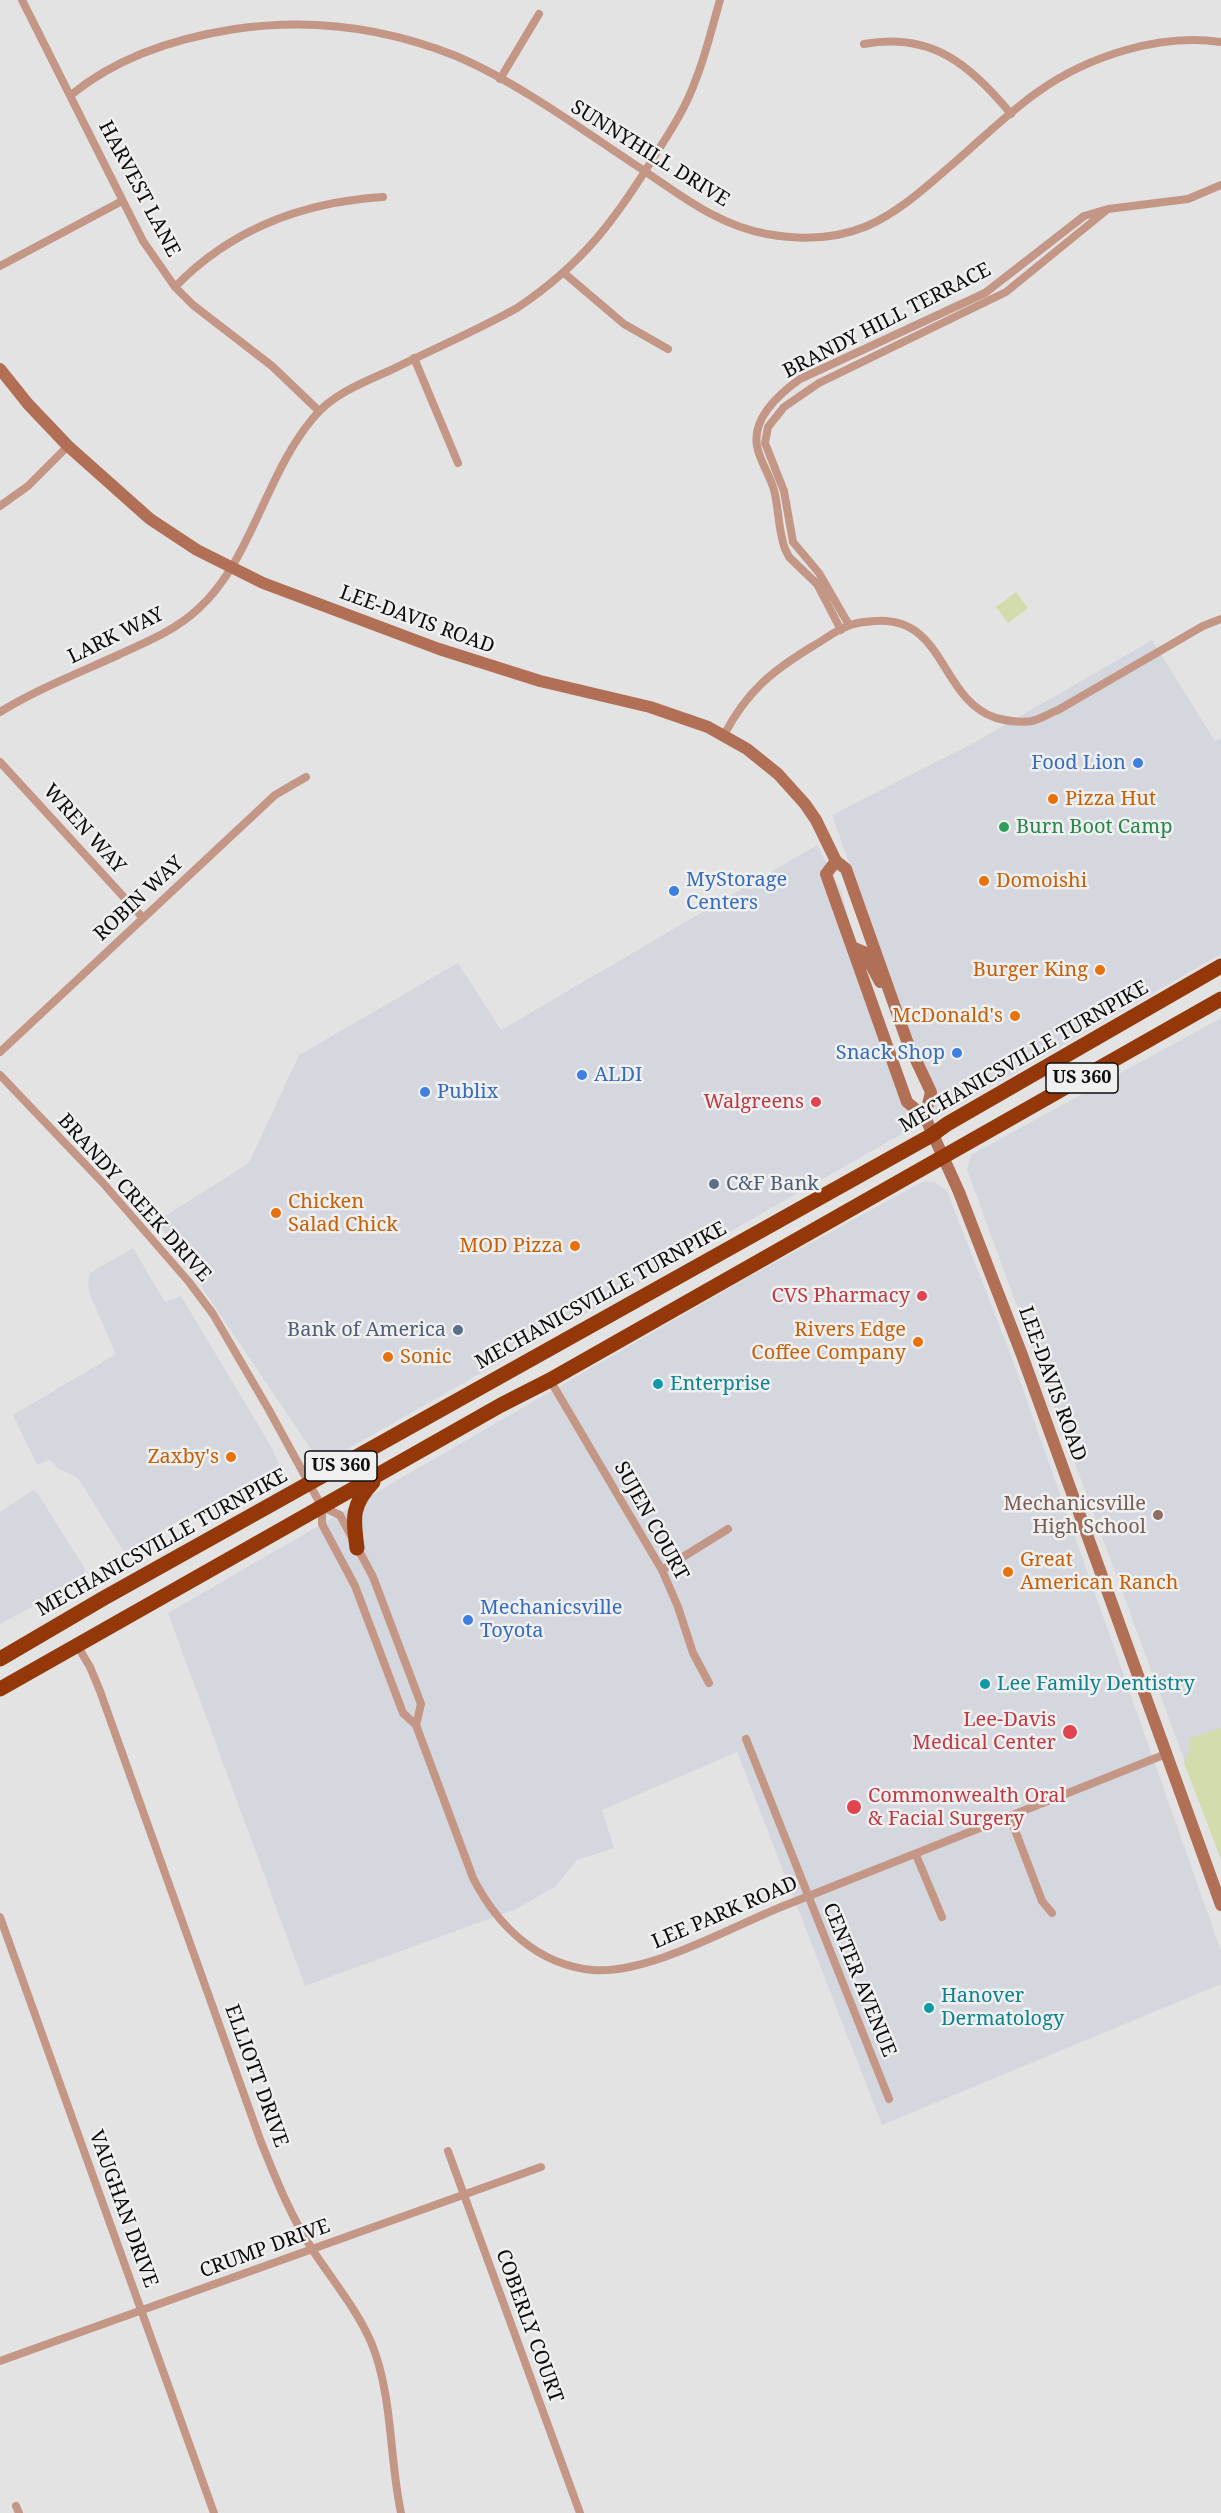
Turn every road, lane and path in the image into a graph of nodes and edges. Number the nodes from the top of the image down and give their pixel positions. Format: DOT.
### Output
graph roads {
  1 [pos="22,0"];
  2 [pos="720,0"];
  3 [pos="539,14"];
  4 [pos="1221,42"];
  5 [pos="864,44"];
  6 [pos="500,80"];
  7 [pos="71,95"];
  8 [pos="1011,114"];
  9 [pos="645,172"];
  10 [pos="1221,185"];
  11 [pos="383,197"];
  12 [pos="122,201"];
  13 [pos="1108,209"];
  14 [pos="0,267"];
  15 [pos="564,273"];
  16 [pos="175,287"];
  17 [pos="668,349"];
  18 [pos="414,358"];
  19 [pos="0,369"];
  20 [pos="319,411"];
  21 [pos="68,446"];
  22 [pos="458,463"];
  23 [pos="0,506"];
  24 [pos="230,568"];
  25 [pos="1221,620"];
  26 [pos="845,628"];
  27 [pos="0,712"];
  28 [pos="724,735"];
  29 [pos="0,762"];
  30 [pos="306,777"];
  31 [pos="836,861"];
  32 [pos="143,918"];
  33 [pos="852,947"];
  34 [pos="1221,966"];
  35 [pos="1221,999"];
  36 [pos="893,1000"];
  37 [pos="0,1052"];
  38 [pos="0,1075"];
  39 [pos="924,1117"];
  40 [pos="933,1135"];
  41 [pos="943,1157"];
  42 [pos="550,1380"];
  43 [pos="382,1473"];
  44 [pos="310,1484"];
  45 [pos="322,1507"];
  46 [pos="728,1529"];
  47 [pos="357,1548"];
  48 [pos="662,1570"];
  49 [pos="77,1645"];
  50 [pos="0,1659"];
  51 [pos="709,1683"];
  52 [pos="0,1689"];
  53 [pos="416,1725"];
  54 [pos="746,1739"];
  55 [pos="1166,1754"];
  56 [pos="1010,1817"];
  57 [pos="916,1855"];
  58 [pos="808,1897"];
  59 [pos="1221,1905"];
  60 [pos="1052,1913"];
  61 [pos="0,1917"];
  62 [pos="942,1917"];
  63 [pos="889,2099"];
  64 [pos="448,2151"];
  65 [pos="541,2167"];
  66 [pos="464,2194"];
  67 [pos="312,2250"];
  68 [pos="142,2310"];
  69 [pos="0,2361"];
  70 [pos="214,2513"];
  71 [pos="401,2513"];
  72 [pos="580,2513"];
  1 -- 7 [label="street, HARVEST LANE"];
  2 -- 9 [label="street, LARK WAY"];
  3 -- 6 [label="street"];
  4 -- 8 [label="street, SUNNYHILL DRIVE"];
  5 -- 8 [label="street"];
  6 -- 7 [label="street, SUNNYHILL DRIVE"];
  6 -- 9 [label="street, SUNNYHILL DRIVE"];
  7 -- 12 [label="street, HARVEST LANE"];
  8 -- 9 [label="street, SUNNYHILL DRIVE"];
  9 -- 15 [label="street, LARK WAY"];
  10 -- 13 [label="street, BRANDY HILL TERRACE"];
  11 -- 16 [label="street"];
  12 -- 14 [label="street"];
  12 -- 16 [label="street, HARVEST LANE"];
  13 -- 26 [label="street, BRANDY HILL TERRACE"];
  13 -- 26 [label="street, BRANDY HILL TERRACE"];
  15 -- 17 [label="street"];
  15 -- 18 [label="street, LARK WAY"];
  16 -- 20 [label="street, HARVEST LANE"];
  18 -- 20 [label="street, LARK WAY"];
  18 -- 22 [label="street"];
  19 -- 21 [label="main road, LEE-DAVIS ROAD"];
  20 -- 24 [label="street, LARK WAY"];
  21 -- 23 [label="street"];
  21 -- 24 [label="main road, LEE-DAVIS ROAD"];
  24 -- 27 [label="street, LARK WAY"];
  24 -- 28 [label="main road, LEE-DAVIS ROAD"];
  25 -- 26 [label="street"];
  26 -- 28 [label="street"];
  28 -- 31 [label="main road, LEE-DAVIS ROAD"];
  29 -- 32 [label="street, WREN WAY"];
  30 -- 32 [label="street, ROBIN WAY"];
  31 -- 33 [label="main road, LEE-DAVIS ROAD"];
  31 -- 36 [label="main road, LEE-DAVIS ROAD"];
  32 -- 37 [label="street, ROBIN WAY"];
  33 -- 36 [label="main road"];
  33 -- 39 [label="main road, LEE-DAVIS ROAD"];
  34 -- 40 [label="highway, MECHANICSVILLE TURNPIKE / US 360"];
  35 -- 41 [label="highway, US 360"];
  36 -- 39 [label="main road, LEE-DAVIS ROAD"];
  38 -- 44 [label="street, BRANDY CREEK DRIVE"];
  39 -- 40 [label="main road, LEE-DAVIS ROAD"];
  40 -- 41 [label="main road, LEE-DAVIS ROAD"];
  40 -- 44 [label="highway, MECHANICSVILLE TURNPIKE / US 360"];
  41 -- 42 [label="highway, US 360"];
  41 -- 55 [label="main road, LEE-DAVIS ROAD"];
  42 -- 43 [label="highway, US 360"];
  42 -- 48 [label="street, SUJEN COURT"];
  43 -- 45 [label="highway, US 360"];
  43 -- 47 [label="highway"];
  44 -- 45 [label="street, BRANDY CREEK DRIVE"];
  44 -- 50 [label="highway, MECHANICSVILLE TURNPIKE / US 360"];
  45 -- 47 [label="street, LEE PARK ROAD"];
  45 -- 49 [label="highway, US 360"];
  45 -- 53 [label="street, LEE PARK ROAD"];
  46 -- 48 [label="street"];
  47 -- 53 [label="street, LEE PARK ROAD"];
  48 -- 51 [label="street, SUJEN COURT"];
  49 -- 52 [label="highway, US 360"];
  49 -- 67 [label="street, ELLIOTT DRIVE"];
  53 -- 58 [label="street, LEE PARK ROAD"];
  54 -- 58 [label="street, CENTER AVENUE"];
  55 -- 56 [label="street, LEE PARK ROAD"];
  55 -- 59 [label="main road, LEE-DAVIS ROAD"];
  56 -- 57 [label="street, LEE PARK ROAD"];
  56 -- 60 [label="street"];
  57 -- 58 [label="street, LEE PARK ROAD"];
  57 -- 62 [label="street"];
  58 -- 63 [label="street, CENTER AVENUE"];
  61 -- 68 [label="street, VAUGHAN DRIVE"];
  64 -- 66 [label="street, COBERLY COURT"];
  65 -- 66 [label="street, CRUMP DRIVE"];
  66 -- 67 [label="street, CRUMP DRIVE"];
  66 -- 72 [label="street, COBERLY COURT"];
  67 -- 68 [label="street, CRUMP DRIVE"];
  67 -- 71 [label="street, ELLIOTT DRIVE"];
  68 -- 69 [label="street, CRUMP DRIVE"];
  68 -- 70 [label="street, VAUGHAN DRIVE"];
}
